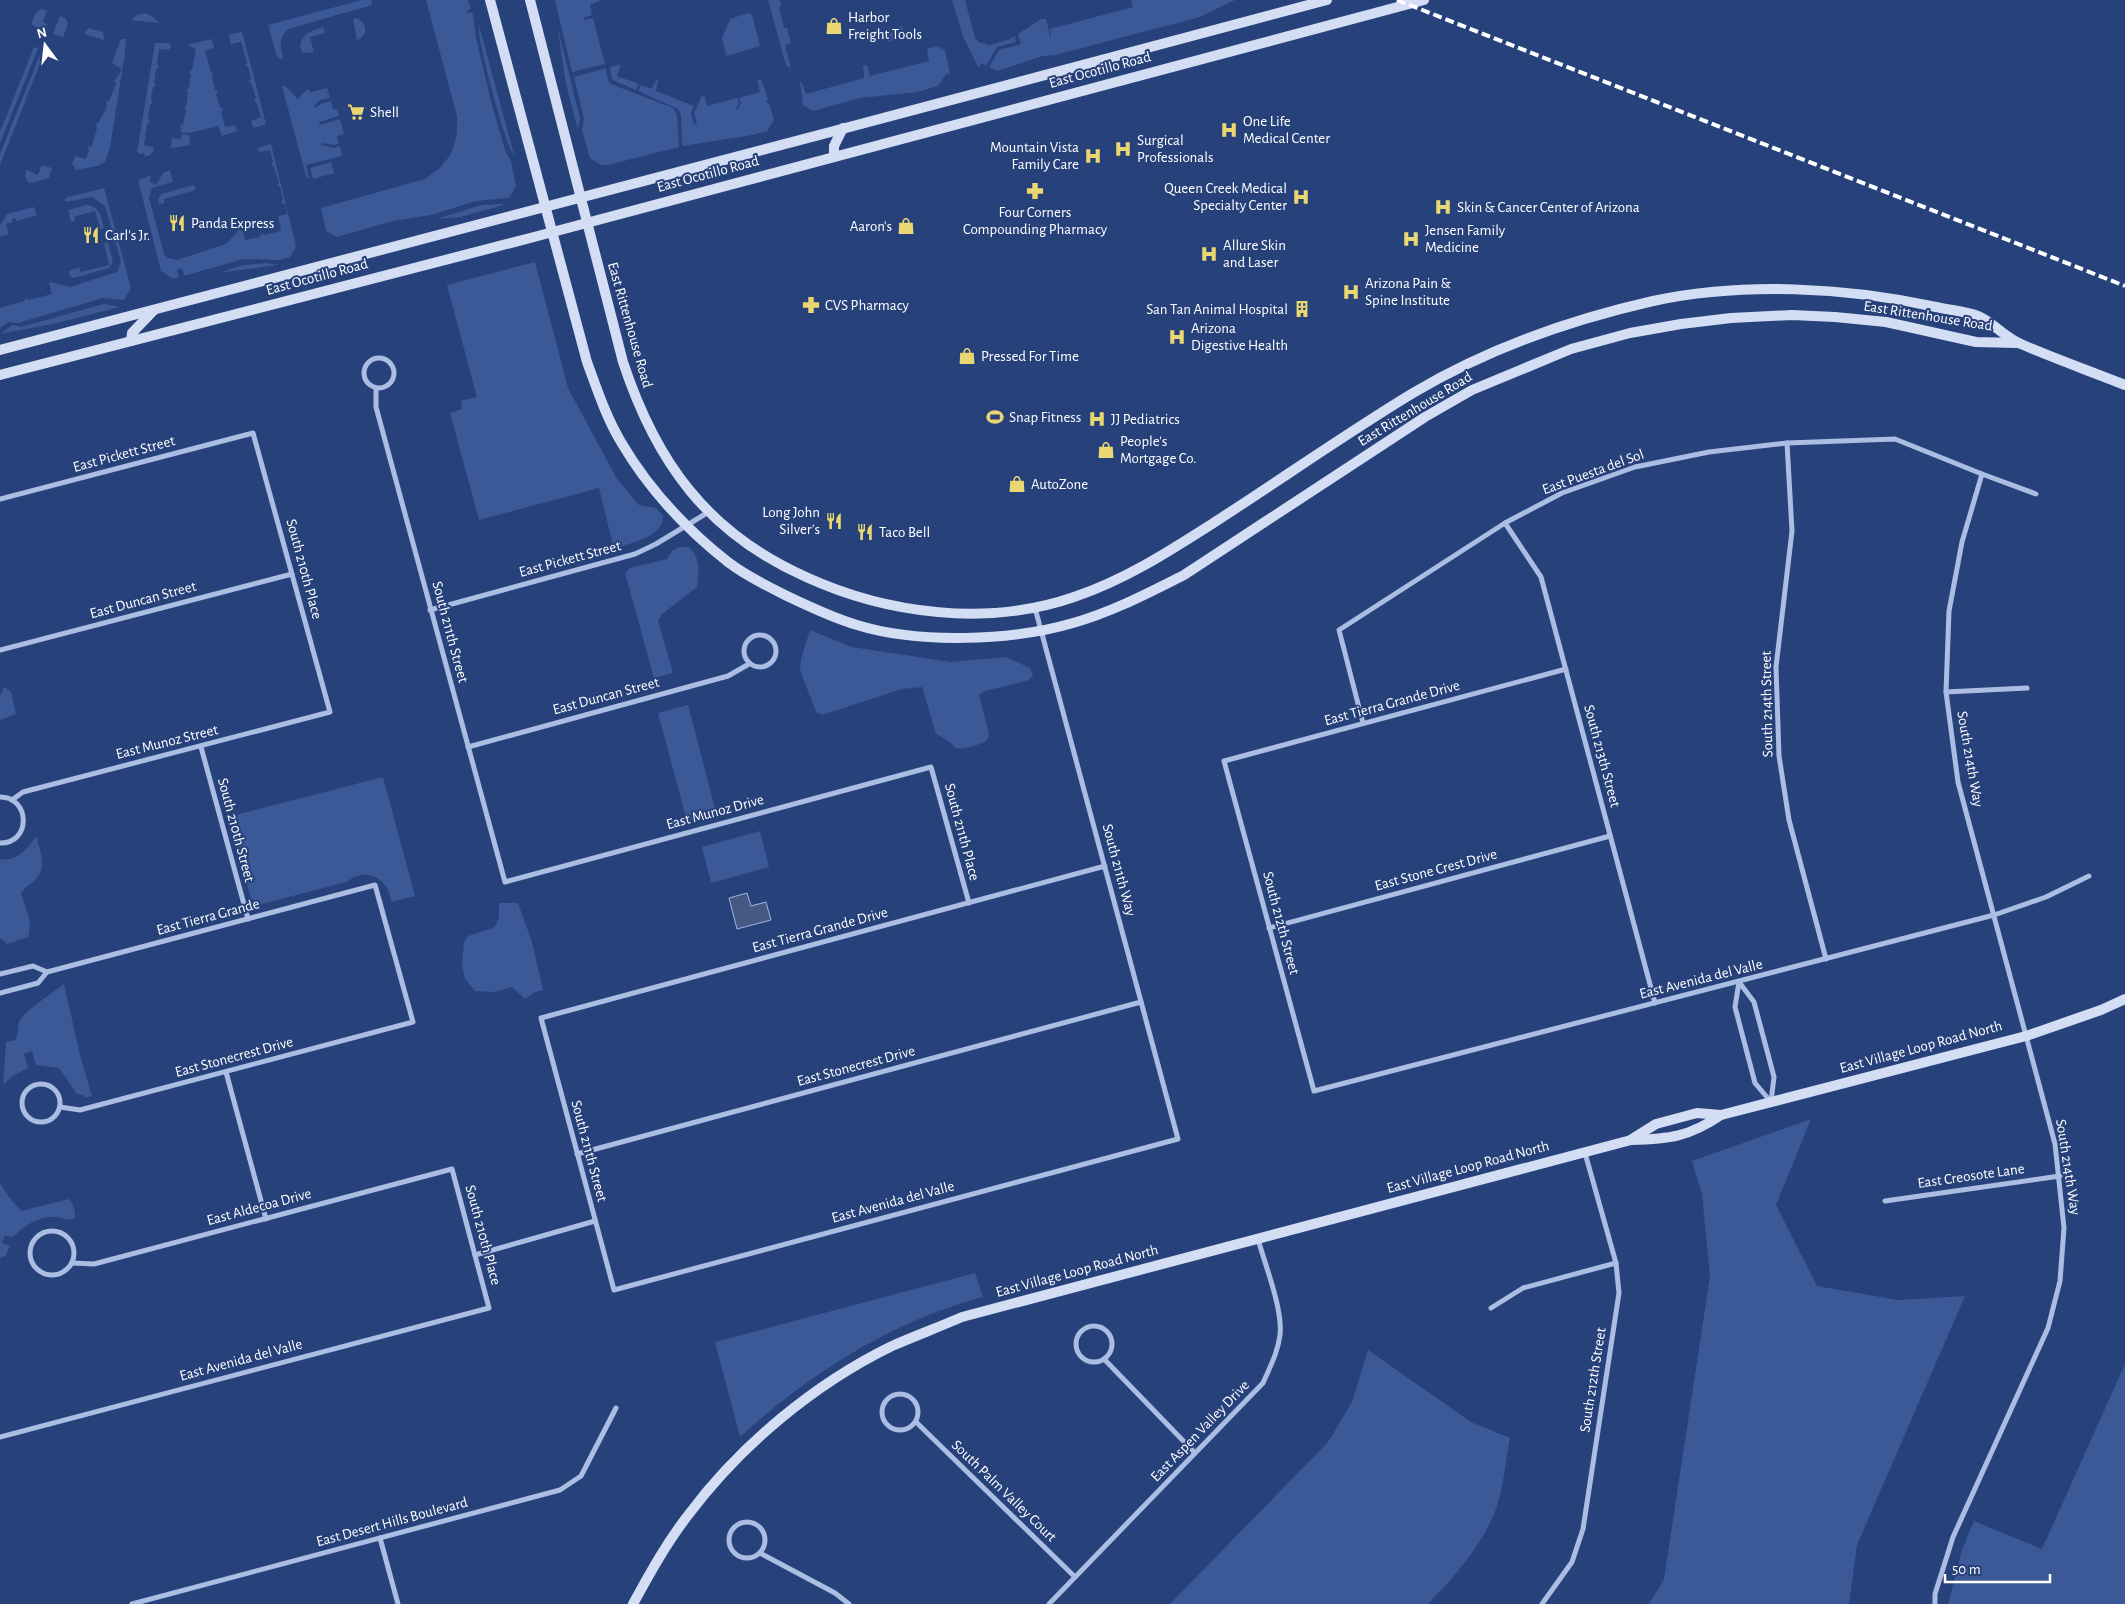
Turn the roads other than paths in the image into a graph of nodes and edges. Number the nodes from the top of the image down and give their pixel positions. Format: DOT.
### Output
graph roads {
  1 [pos="490,0"];
  2 [pos="530,0"];
  3 [pos="1326,0"];
  4 [pos="1424,0"];
  5 [pos="843,128"];
  6 [pos="834,156"];
  7 [pos="582,196"];
  8 [pos="546,207"];
  9 [pos="587,222"];
  10 [pos="553,232"];
  11 [pos="154,310"];
  12 [pos="132,340"];
  13 [pos="2017,343"];
  14 [pos="0,350"];
  15 [pos="0,375"];
  16 [pos="2125,385"];
  17 [pos="376,389"];
  18 [pos="253,432"];
  19 [pos="1787,443"];
  20 [pos="1982,474"];
  21 [pos="2036,494"];
  22 [pos="0,499"];
  23 [pos="707,513"];
  24 [pos="1504,523"];
  25 [pos="686,526"];
  26 [pos="292,574"];
  27 [pos="1035,608"];
  28 [pos="430,610"];
  29 [pos="1040,631"];
  30 [pos="0,650"];
  31 [pos="750,664"];
  32 [pos="1566,669"];
  33 [pos="2027,688"];
  34 [pos="1946,692"];
  35 [pos="330,712"];
  36 [pos="1363,723"];
  37 [pos="200,747"];
  38 [pos="468,747"];
  39 [pos="1224,761"];
  40 [pos="931,767"];
  41 [pos="0,797"];
  42 [pos="12,800"];
  43 [pos="1610,836"];
  44 [pos="0,843"];
  45 [pos="1105,866"];
  46 [pos="2089,876"];
  47 [pos="504,882"];
  48 [pos="969,903"];
  49 [pos="1994,914"];
  50 [pos="248,919"];
  51 [pos="1269,928"];
  52 [pos="1826,959"];
  53 [pos="47,972"];
  54 [pos="0,974"];
  55 [pos="1739,982"];
  56 [pos="0,993"];
  57 [pos="2125,998"];
  58 [pos="1142,1002"];
  59 [pos="1655,1003"];
  60 [pos="541,1018"];
  61 [pos="413,1022"];
  62 [pos="2026,1036"];
  63 [pos="226,1072"];
  64 [pos="1314,1091"];
  65 [pos="1771,1102"];
  66 [pos="60,1107"];
  67 [pos="1721,1115"];
  68 [pos="1178,1139"];
  69 [pos="1631,1140"];
  70 [pos="1584,1152"];
  71 [pos="577,1154"];
  72 [pos="452,1169"];
  73 [pos="2060,1176"];
  74 [pos="1885,1201"];
  75 [pos="266,1218"];
  76 [pos="595,1221"];
  77 [pos="1258,1238"];
  78 [pos="475,1255"];
  79 [pos="72,1263"];
  80 [pos="1616,1263"];
  81 [pos="614,1290"];
  82 [pos="489,1308"];
  83 [pos="1491,1308"];
  84 [pos="1104,1359"];
  85 [pos="616,1408"];
  86 [pos="916,1422"];
  87 [pos="0,1437"];
  88 [pos="1195,1453"];
  89 [pos="380,1538"];
  90 [pos="760,1553"];
  91 [pos="1075,1577"];
  92 [pos="132,1604"];
  93 [pos="398,1604"];
  94 [pos="633,1604"];
  95 [pos="849,1604"];
  96 [pos="1049,1604"];
  97 [pos="1542,1604"];
  98 [pos="1935,1604"];
  1 -- 8 [label="main road, East Rittenhouse Road"];
  2 -- 7 [label="main road, East Rittenhouse Road"];
  3 -- 5 [label="main road, East Ocotillo Road"];
  4 -- 6 [label="main road, East Ocotillo Road"];
  5 -- 6 [label="main road"];
  5 -- 7 [label="main road, East Ocotillo Road"];
  6 -- 9 [label="main road, East Ocotillo Road"];
  7 -- 8 [label="main road, East Ocotillo Road"];
  7 -- 9 [label="main road, East Rittenhouse Road"];
  8 -- 10 [label="main road, East Rittenhouse Road"];
  8 -- 11 [label="main road, East Ocotillo Road"];
  9 -- 10 [label="main road, East Ocotillo Road"];
  9 -- 23 [label="main road, East Rittenhouse Road"];
  10 -- 12 [label="main road, East Ocotillo Road"];
  10 -- 25 [label="main road, East Rittenhouse Road"];
  11 -- 12 [label="main road"];
  11 -- 14 [label="main road, East Ocotillo Road"];
  12 -- 15 [label="main road, East Ocotillo Road"];
  13 -- 16 [label="main road"];
  13 -- 27 [label="main road, East Rittenhouse Road"];
  13 -- 29 [label="main road, East Rittenhouse Road"];
  17 -- 17 [label="street, South 211th Street"];
  17 -- 28 [label="street, South 211th Street"];
  18 -- 22 [label="street, East Pickett Street"];
  18 -- 26 [label="street, South 210th Place"];
  19 -- 20 [label="street, East Puesta del Sol"];
  19 -- 24 [label="street, East Puesta del Sol"];
  19 -- 52 [label="street, South 214th Street"];
  20 -- 21 [label="street, East Puesta del Sol"];
  20 -- 34 [label="street, South 214th Way"];
  23 -- 25 [label="street, East Pickett Street"];
  23 -- 27 [label="main road, East Rittenhouse Road"];
  24 -- 32 [label="street, South 213th Street"];
  24 -- 36 [label="street, East Puesta del Sol"];
  25 -- 28 [label="street, East Pickett Street"];
  25 -- 29 [label="main road, East Rittenhouse Road"];
  26 -- 30 [label="street, East Duncan Street"];
  26 -- 35 [label="street, South 210th Place"];
  27 -- 29 [label="street, South 211th Way"];
  28 -- 38 [label="street, South 211th Street"];
  29 -- 45 [label="street, South 211th Way"];
  31 -- 31 [label="street, East Duncan Street"];
  31 -- 38 [label="street, East Duncan Street"];
  32 -- 36 [label="street, East Tierra Grande Drive"];
  32 -- 43 [label="street, South 213th Street"];
  33 -- 34 [label="street, South 214th Way"];
  34 -- 49 [label="street, South 214th Way"];
  35 -- 37 [label="street, East Munoz Street"];
  36 -- 39 [label="street, East Tierra Grande Drive"];
  37 -- 42 [label="street, East Munoz Street"];
  37 -- 50 [label="street, South 210th Street"];
  38 -- 47 [label="street, South 211th Street"];
  39 -- 51 [label="street, South 212th Street"];
  40 -- 47 [label="street, East Munoz Drive"];
  40 -- 48 [label="street, South 211th Place"];
  41 -- 42 [label="street"];
  42 -- 44 [label="street"];
  43 -- 51 [label="street, East Stone Crest Drive"];
  43 -- 59 [label="street, South 213th Street"];
  45 -- 48 [label="street, East Tierra Grande Drive"];
  45 -- 58 [label="street, South 211th Way"];
  46 -- 49 [label="street, East Avenida del Valle"];
  48 -- 60 [label="street, East Tierra Grande Drive"];
  49 -- 52 [label="street, East Avenida del Valle"];
  49 -- 62 [label="street, South 214th Way"];
  50 -- 53 [label="street, East Tierra Grande"];
  50 -- 61 [label="street, East Tierra Grande"];
  51 -- 64 [label="street, South 212th Street"];
  52 -- 55 [label="street, East Avenida del Valle"];
  53 -- 54 [label="street, East Tierra Grande"];
  53 -- 56 [label="street, East Tierra Grande"];
  55 -- 59 [label="street, East Avenida del Valle"];
  55 -- 65 [label="street"];
  55 -- 65 [label="street"];
  57 -- 62 [label="main road, East Village Loop Road North"];
  58 -- 68 [label="street, South 211th Way"];
  58 -- 71 [label="street, East Stonecrest Drive"];
  59 -- 64 [label="street, East Avenida del Valle"];
  60 -- 71 [label="street, South 211th Street"];
  61 -- 63 [label="street, East Stonecrest Drive"];
  62 -- 65 [label="main road, East Village Loop Road North"];
  62 -- 73 [label="street, South 214th Way"];
  63 -- 66 [label="street, East Stonecrest Drive"];
  63 -- 75 [label="street"];
  65 -- 67 [label="main road, East Village Loop Road North"];
  66 -- 66 [label="street"];
  67 -- 69 [label="main road, East Village Loop Road North"];
  67 -- 69 [label="main road, East Village Loop Road North"];
  68 -- 81 [label="street, East Avenida del Valle"];
  69 -- 70 [label="main road, East Village Loop Road North"];
  70 -- 77 [label="main road, East Village Loop Road North"];
  70 -- 80 [label="street, South 212th Street"];
  71 -- 76 [label="street, South 211th Street"];
  72 -- 75 [label="street, East Aldecoa Drive"];
  72 -- 78 [label="street, South 210th Place"];
  73 -- 74 [label="street, East Creosote Lane"];
  73 -- 98 [label="street, South 214th Way"];
  75 -- 79 [label="street, East Aldecoa Drive"];
  76 -- 78 [label="street"];
  76 -- 81 [label="street, South 211th Street"];
  77 -- 88 [label="street, East Aspen Valley Drive"];
  77 -- 94 [label="main road, East Village Loop Road North"];
  78 -- 82 [label="street, South 210th Place"];
  79 -- 79 [label="street"];
  80 -- 83 [label="street"];
  80 -- 97 [label="street, South 212th Street"];
  82 -- 87 [label="street, East Avenida del Valle"];
  84 -- 84 [label="street"];
  84 -- 88 [label="street"];
  85 -- 89 [label="street, East Desert Hills Boulevard"];
  86 -- 86 [label="street"];
  86 -- 91 [label="street, South Palm Valley Court"];
  88 -- 91 [label="street, East Aspen Valley Drive"];
  89 -- 92 [label="street, East Desert Hills Boulevard"];
  89 -- 93 [label="street"];
  90 -- 90 [label="street"];
  90 -- 95 [label="street"];
  91 -- 96 [label="street, East Aspen Valley Drive"];
}
